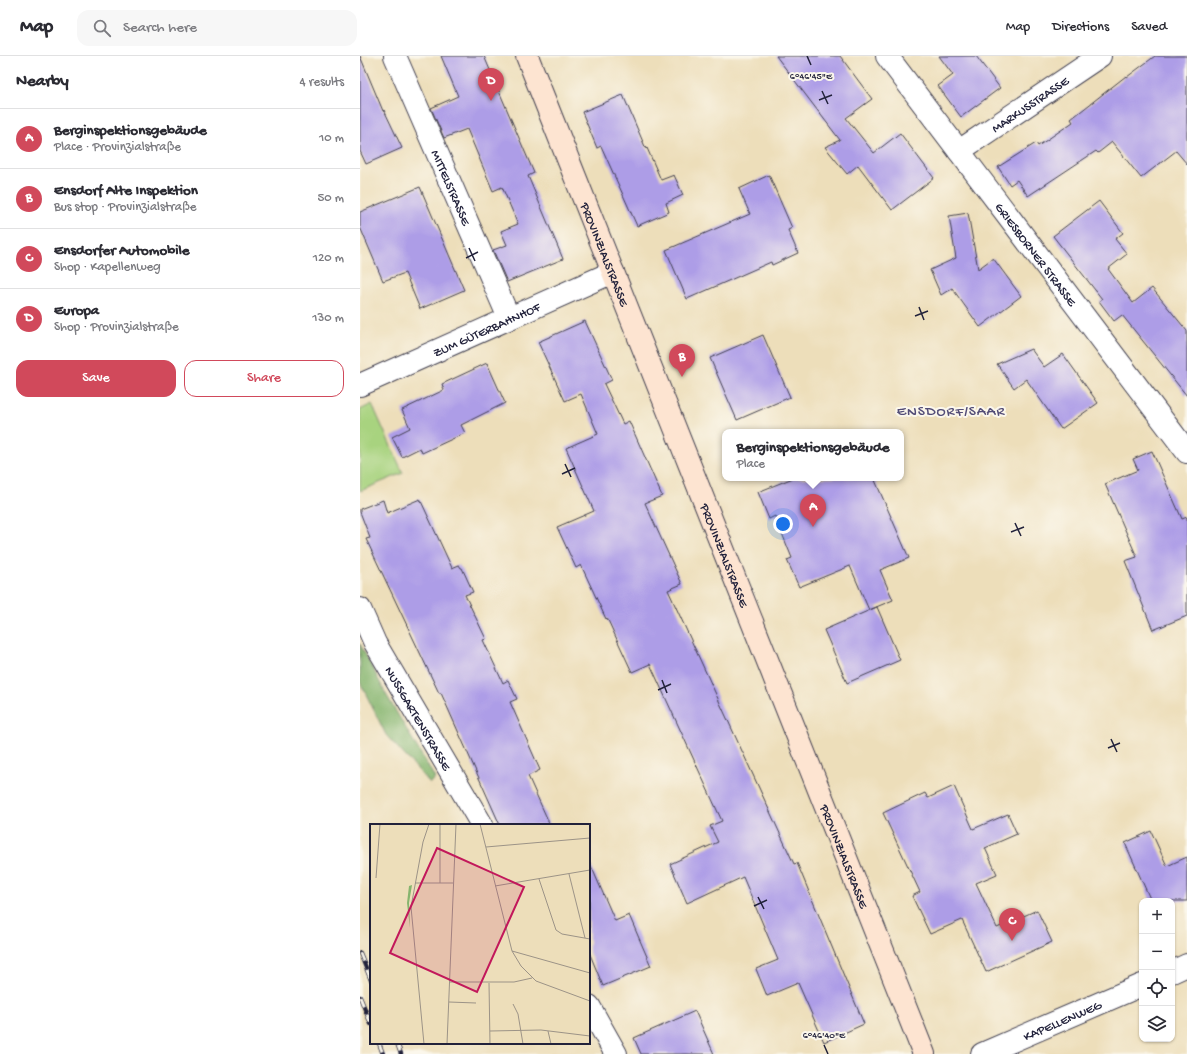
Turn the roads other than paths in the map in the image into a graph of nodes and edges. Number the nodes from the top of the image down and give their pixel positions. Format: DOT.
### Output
graph roads {
  1 [pos="395,56"];
  2 [pos="528,56"];
  3 [pos="887,56"];
  4 [pos="1100,56"];
  5 [pos="959,151"];
  6 [pos="613,272"];
  7 [pos="509,318"];
  8 [pos="360,385"];
  9 [pos="1187,452"];
  10 [pos="360,609"];
  11 [pos="481,824"];
  12 [pos="1187,965"];
  13 [pos="1175,971"];
  14 [pos="1139,985"];
  15 [pos="590,1008"];
  16 [pos="616,1054"];
  17 [pos="924,1054"];
  18 [pos="982,1054"];
  1 -- 7 [label="street, MITTELSTRASSE"];
  2 -- 6 [label="main road, PROVINZIALSTRASSE"];
  3 -- 5 [label="street, GRIESBORNER STRASSE"];
  4 -- 5 [label="street, MARKUSSTRASSE"];
  5 -- 9 [label="street, GRIESBORNER STRASSE"];
  6 -- 7 [label="street, ZUM GÜTERBAHNHOF"];
  6 -- 17 [label="main road, PROVINZIALSTRASSE"];
  7 -- 8 [label="street, ZUM GÜTERBAHNHOF"];
  10 -- 11 [label="street, NUSSGARTENSTRASSE"];
  12 -- 13 [label="street"];
  14 -- 18 [label="street, KAPELLENWEG"];
  15 -- 16 [label="street"];
}
